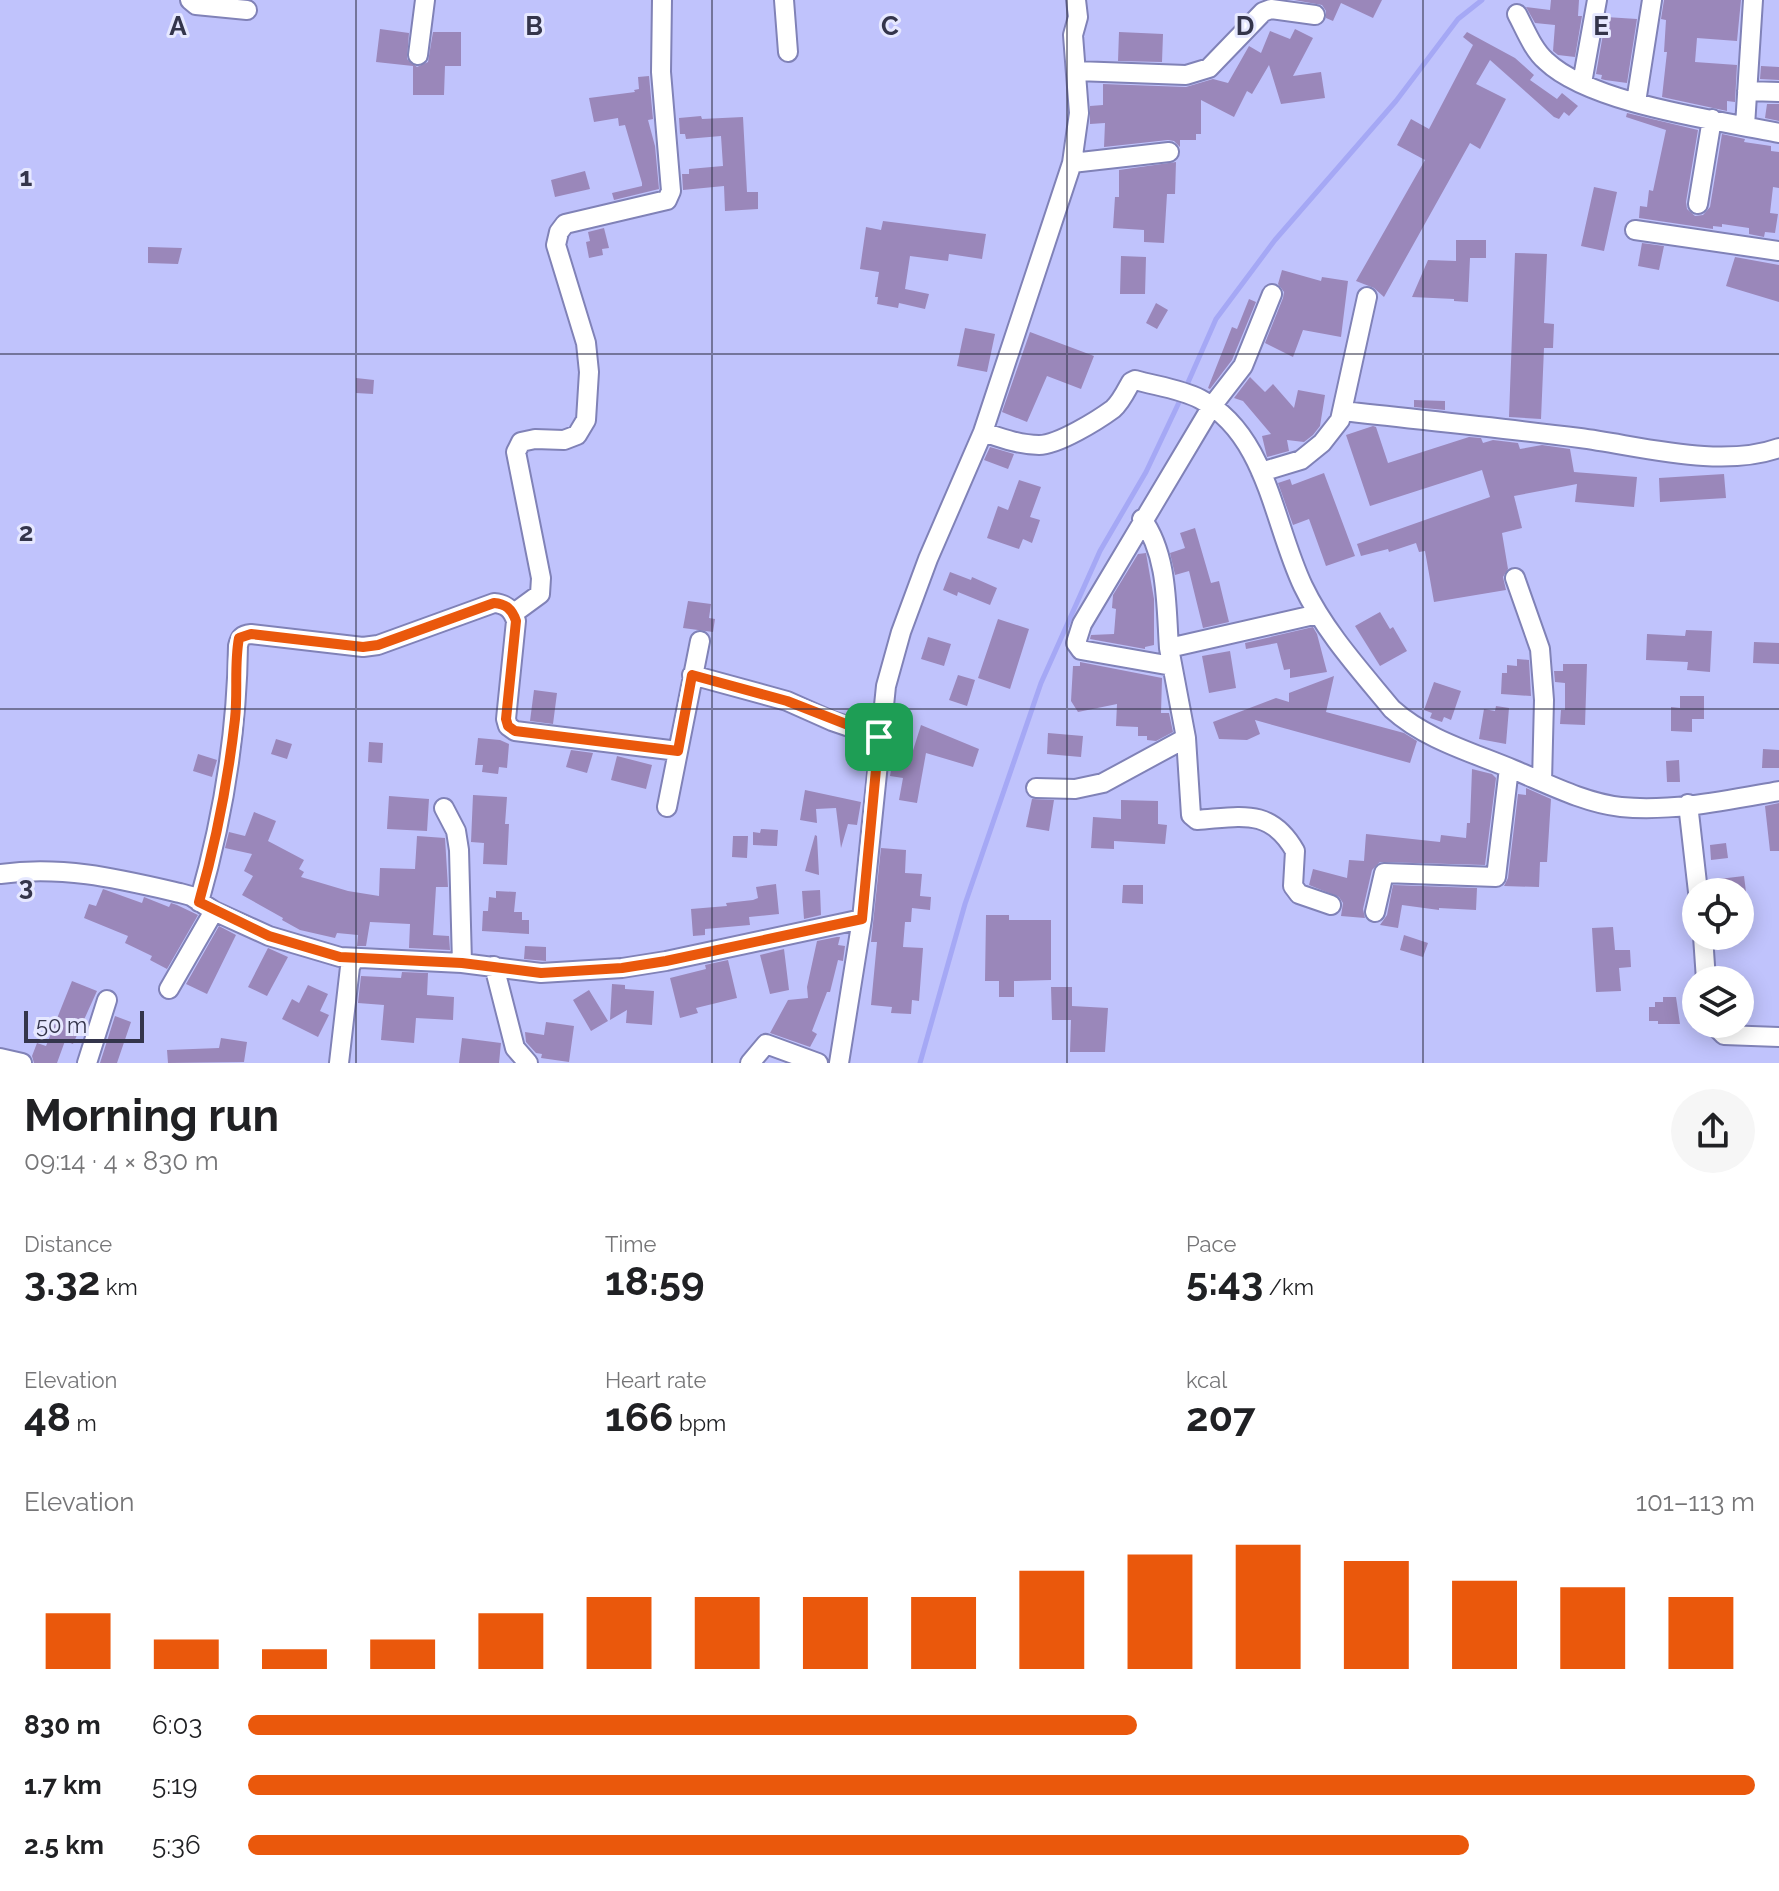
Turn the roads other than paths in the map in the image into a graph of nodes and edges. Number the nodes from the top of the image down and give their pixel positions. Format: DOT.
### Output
graph roads {
  1 [pos="190,0"];
  2 [pos="425,0"];
  3 [pos="662,0"];
  4 [pos="784,0"];
  5 [pos="1597,0"];
  6 [pos="1652,0"];
  7 [pos="1753,0"];
  8 [pos="247,10"];
  9 [pos="1517,14"];
  10 [pos="1315,15"];
  11 [pos="1076,17"];
  12 [pos="788,52"];
  13 [pos="418,55"];
  14 [pos="1076,71"];
  15 [pos="1582,83"];
  16 [pos="1747,91"];
  17 [pos="1779,92"];
  18 [pos="1636,102"];
  19 [pos="1712,119"];
  20 [pos="1745,126"];
  21 [pos="1779,133"];
  22 [pos="1169,152"];
  23 [pos="1072,163"];
  24 [pos="1698,204"];
  25 [pos="1635,230"];
  26 [pos="1779,251"];
  27 [pos="1272,294"];
  28 [pos="1367,297"];
  29 [pos="1204,402"];
  30 [pos="1343,411"];
  31 [pos="983,432"];
  32 [pos="1779,448"];
  33 [pos="1261,472"];
  34 [pos="1147,513"];
  35 [pos="1515,578"];
  36 [pos="514,613"];
  37 [pos="1318,614"];
  38 [pos="700,641"];
  39 [pos="1174,652"];
  40 [pos="692,675"];
  41 [pos="879,737"];
  42 [pos="1186,738"];
  43 [pos="678,751"];
  44 [pos="1509,768"];
  45 [pos="1542,782"];
  46 [pos="1036,788"];
  47 [pos="1779,791"];
  48 [pos="1688,804"];
  49 [pos="667,807"];
  50 [pos="444,808"];
  51 [pos="0,874"];
  52 [pos="1696,878"];
  53 [pos="1331,905"];
  54 [pos="207,907"];
  55 [pos="1375,912"];
  56 [pos="862,919"];
  57 [pos="354,959"];
  58 [pos="462,963"];
  59 [pos="494,966"];
  60 [pos="169,989"];
  61 [pos="107,1000"];
  62 [pos="1754,1036"];
  63 [pos="1779,1037"];
  64 [pos="0,1058"];
  65 [pos="22,1063"];
  66 [pos="87,1063"];
  67 [pos="339,1063"];
  68 [pos="528,1063"];
  69 [pos="750,1063"];
  70 [pos="818,1063"];
  71 [pos="839,1063"];
  1 -- 8 [label="street"];
  2 -- 13 [label="street"];
  3 -- 36 [label="street"];
  4 -- 12 [label="street"];
  5 -- 15 [label="street"];
  6 -- 18 [label="street"];
  7 -- 16 [label="street"];
  9 -- 15 [label="street"];
  10 -- 14 [label="street"];
  11 -- 14 [label="street"];
  14 -- 23 [label="street"];
  15 -- 18 [label="street"];
  16 -- 17 [label="street"];
  16 -- 20 [label="street"];
  18 -- 19 [label="street"];
  19 -- 20 [label="street"];
  19 -- 24 [label="street"];
  20 -- 21 [label="street"];
  22 -- 23 [label="street"];
  23 -- 31 [label="street"];
  25 -- 26 [label="street"];
  27 -- 29 [label="street"];
  28 -- 30 [label="street"];
  29 -- 31 [label="street"];
  29 -- 33 [label="street"];
  29 -- 34 [label="street"];
  30 -- 32 [label="street"];
  30 -- 33 [label="street"];
  31 -- 41 [label="street"];
  33 -- 37 [label="street"];
  34 -- 39 [label="street"];
  34 -- 39 [label="street"];
  35 -- 45 [label="street"];
  36 -- 43 [label="street"];
  36 -- 54 [label="street"];
  37 -- 39 [label="street"];
  37 -- 44 [label="street"];
  38 -- 40 [label="street"];
  39 -- 42 [label="street"];
  40 -- 41 [label="street"];
  40 -- 43 [label="street"];
  41 -- 56 [label="street"];
  42 -- 46 [label="street"];
  42 -- 53 [label="street"];
  43 -- 49 [label="street"];
  44 -- 45 [label="street"];
  44 -- 55 [label="street"];
  45 -- 48 [label="street"];
  47 -- 48 [label="street"];
  48 -- 52 [label="street"];
  50 -- 58 [label="street"];
  51 -- 54 [label="street"];
  54 -- 57 [label="street"];
  54 -- 60 [label="street"];
  56 -- 59 [label="street"];
  56 -- 71 [label="street"];
  57 -- 58 [label="street"];
  57 -- 67 [label="street"];
  58 -- 59 [label="street"];
  59 -- 68 [label="street"];
  61 -- 66 [label="street"];
  62 -- 63 [label="street"];
  64 -- 65 [label="street"];
  69 -- 70 [label="street"];
}
